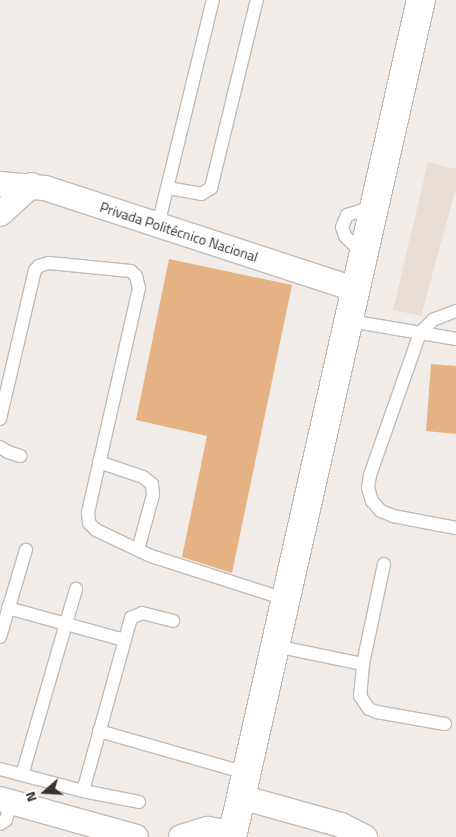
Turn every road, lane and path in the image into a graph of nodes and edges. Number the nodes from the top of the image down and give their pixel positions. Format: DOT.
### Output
graph roads {
  1 [pos="213,0"];
  2 [pos="257,0"];
  3 [pos="421,0"];
  4 [pos="0,184"];
  5 [pos="32,185"];
  6 [pos="168,188"];
  7 [pos="0,214"];
  8 [pos="158,224"];
  9 [pos="357,290"];
  10 [pos="456,311"];
  11 [pos="350,321"];
  12 [pos="420,333"];
  13 [pos="456,339"];
  14 [pos="0,419"];
  15 [pos="0,447"];
  16 [pos="20,456"];
  17 [pos="99,462"];
  18 [pos="456,528"];
  19 [pos="26,550"];
  20 [pos="138,550"];
  21 [pos="384,564"];
  22 [pos="76,589"];
  23 [pos="285,600"];
  24 [pos="8,608"];
  25 [pos="173,621"];
  26 [pos="65,624"];
  27 [pos="0,637"];
  28 [pos="124,640"];
  29 [pos="276,646"];
  30 [pos="363,664"];
  31 [pos="446,724"];
  32 [pos="99,732"];
  33 [pos="0,769"];
  34 [pos="22,775"];
  35 [pos="244,785"];
  36 [pos="83,791"];
  37 [pos="6,801"];
  38 [pos="138,802"];
  39 [pos="0,824"];
  40 [pos="233,835"];
  41 [pos="136,837"];
  42 [pos="181,837"];
  43 [pos="365,837"];
  1 -- 6 [label="lane"];
  2 -- 6 [label="lane"];
  3 -- 9 [label="main road"];
  4 -- 5 [label="street, Privada Politécnico Nacional"];
  5 -- 7 [label="street"];
  5 -- 8 [label="street, Privada Politécnico Nacional"];
  6 -- 8 [label="lane"];
  8 -- 9 [label="street, Privada Politécnico Nacional"];
  9 -- 11 [label="main road"];
  10 -- 12 [label="lane"];
  11 -- 12 [label="lane"];
  11 -- 23 [label="main road"];
  12 -- 13 [label="lane"];
  12 -- 18 [label="lane"];
  14 -- 17 [label="lane"];
  15 -- 16 [label="lane"];
  17 -- 20 [label="lane"];
  17 -- 20 [label="lane"];
  19 -- 24 [label="lane"];
  20 -- 23 [label="lane"];
  21 -- 30 [label="lane"];
  22 -- 26 [label="lane"];
  23 -- 29 [label="main road"];
  24 -- 26 [label="lane"];
  24 -- 27 [label="lane"];
  25 -- 28 [label="lane"];
  26 -- 28 [label="lane"];
  26 -- 34 [label="lane"];
  28 -- 32 [label="lane"];
  29 -- 30 [label="lane"];
  29 -- 35 [label="main road"];
  30 -- 31 [label="lane"];
  32 -- 35 [label="lane"];
  32 -- 36 [label="lane"];
  33 -- 34 [label="lane"];
  34 -- 36 [label="lane"];
  35 -- 40 [label="main road"];
  35 -- 43 [label="street"];
  36 -- 38 [label="lane"];
  37 -- 39 [label="lane"];
  37 -- 41 [label="street"];
  40 -- 42 [label="street"];
}
